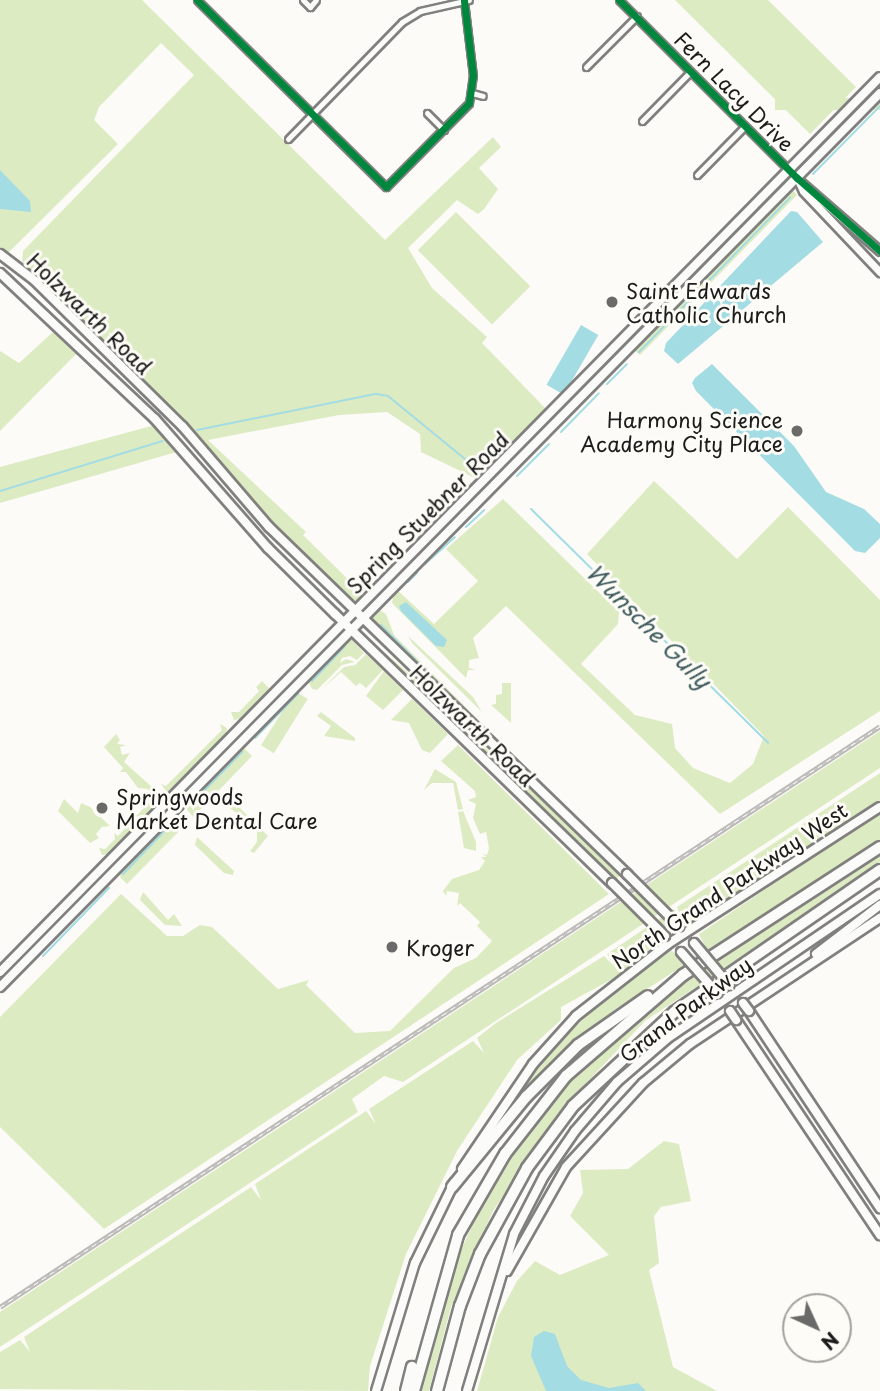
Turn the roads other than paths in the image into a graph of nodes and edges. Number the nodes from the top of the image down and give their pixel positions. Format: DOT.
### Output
graph roads {
  1 [pos="197,0"];
  2 [pos="303,0"];
  3 [pos="316,0"];
  4 [pos="464,0"];
  5 [pos="469,0"];
  6 [pos="619,0"];
  7 [pos="637,16"];
  8 [pos="586,67"];
  9 [pos="689,73"];
  10 [pos="880,77"];
  11 [pos="472,93"];
  12 [pos="880,93"];
  13 [pos="483,96"];
  14 [pos="427,113"];
  15 [pos="312,114"];
  16 [pos="642,121"];
  17 [pos="744,127"];
  18 [pos="444,131"];
  19 [pos="288,139"];
  20 [pos="788,170"];
  21 [pos="697,175"];
  22 [pos="797,178"];
  23 [pos="718,243"];
  24 [pos="726,251"];
  25 [pos="880,251"];
  26 [pos="0,254"];
  27 [pos="880,272"];
  28 [pos="0,273"];
  29 [pos="620,342"];
  30 [pos="628,350"];
  31 [pos="553,411"];
  32 [pos="561,419"];
  33 [pos="238,490"];
  34 [pos="226,500"];
  35 [pos="353,610"];
  36 [pos="361,618"];
  37 [pos="342,621"];
  38 [pos="350,629"];
  39 [pos="880,807"];
  40 [pos="880,847"];
  41 [pos="104,865"];
  42 [pos="880,870"];
  43 [pos="109,875"];
  44 [pos="880,894"];
  45 [pos="880,905"];
  46 [pos="880,918"];
  47 [pos="686,933"];
  48 [pos="668,939"];
  49 [pos="0,972"];
  50 [pos="683,975"];
  51 [pos="0,987"];
  52 [pos="732,988"];
  53 [pos="767,992"];
  54 [pos="720,997"];
  55 [pos="452,1187"];
  56 [pos="880,1208"];
  57 [pos="880,1235"];
  58 [pos="493,1298"];
  59 [pos="431,1320"];
  60 [pos="376,1391"];
  61 [pos="406,1391"];
  62 [pos="414,1391"];
  63 [pos="437,1391"];
  64 [pos="467,1391"];
  1 -- 15 [label="street"];
  2 -- 3 [label="street"];
  4 -- 5 [label="street"];
  4 -- 11 [label="street"];
  4 -- 15 [label="street"];
  6 -- 7 [label="street, Fern Lacy Drive"];
  7 -- 8 [label="street"];
  7 -- 9 [label="street, Fern Lacy Drive"];
  9 -- 16 [label="street"];
  9 -- 17 [label="street, Fern Lacy Drive"];
  10 -- 20 [label="main road, Spring Stuebner Road"];
  11 -- 13 [label="street"];
  11 -- 18 [label="street"];
  12 -- 22 [label="main road, Spring Stuebner Road"];
  14 -- 18 [label="street"];
  15 -- 18 [label="street"];
  15 -- 19 [label="street"];
  17 -- 20 [label="street, Fern Lacy Drive"];
  17 -- 21 [label="street"];
  20 -- 22 [label="street, Fern Lacy Drive"];
  20 -- 23 [label="main road, Spring Stuebner Road"];
  22 -- 24 [label="main road, Spring Stuebner Road"];
  22 -- 25 [label="street"];
  22 -- 27 [label="street"];
  23 -- 24 [label="main road"];
  23 -- 29 [label="main road, Spring Stuebner Road"];
  24 -- 30 [label="main road, Spring Stuebner Road"];
  26 -- 33 [label="main road, Holzwarth Road"];
  28 -- 34 [label="main road, Holzwarth Road"];
  29 -- 30 [label="main road"];
  29 -- 31 [label="main road, Spring Stuebner Road"];
  30 -- 32 [label="main road, Spring Stuebner Road"];
  31 -- 32 [label="main road"];
  31 -- 35 [label="main road, Spring Stuebner Road"];
  32 -- 36 [label="main road, Spring Stuebner Road"];
  33 -- 34 [label="main road"];
  33 -- 35 [label="main road, Holzwarth Road"];
  34 -- 37 [label="main road, Holzwarth Road"];
  35 -- 36 [label="main road, Holzwarth Road"];
  35 -- 37 [label="main road, Spring Stuebner Road"];
  36 -- 38 [label="main road, Spring Stuebner Road"];
  36 -- 47 [label="main road, Holzwarth Road, bridge"];
  37 -- 38 [label="main road, Holzwarth Road"];
  37 -- 41 [label="main road, Spring Stuebner Road"];
  38 -- 43 [label="main road, Spring Stuebner Road"];
  38 -- 48 [label="main road, Holzwarth Road, bridge"];
  39 -- 47 [label="main road, North Grand Parkway West"];
  40 -- 50 [label="highway"];
  41 -- 43 [label="main road"];
  41 -- 49 [label="main road, Spring Stuebner Road"];
  42 -- 63 [label="highway"];
  43 -- 51 [label="main road, Spring Stuebner Road"];
  44 -- 52 [label="main road, Grand Parkway"];
  45 -- 53 [label="main road"];
  46 -- 53 [label="main road"];
  47 -- 48 [label="main road, North Grand Parkway West"];
  47 -- 52 [label="main road, Holzwarth Road, bridge"];
  48 -- 54 [label="main road, Holzwarth Road, bridge"];
  48 -- 55 [label="main road, North Grand Parkway West"];
  50 -- 55 [label="highway"];
  50 -- 59 [label="highway"];
  52 -- 54 [label="main road, Grand Parkway"];
  52 -- 56 [label="main road, Holzwarth Road, bridge"];
  53 -- 58 [label="main road"];
  54 -- 57 [label="main road, Holzwarth Road, bridge"];
  54 -- 58 [label="main road, Grand Parkway"];
  55 -- 60 [label="main road, North Grand Parkway West"];
  58 -- 64 [label="main road"];
  59 -- 61 [label="highway"];
  59 -- 62 [label="highway"];
}
